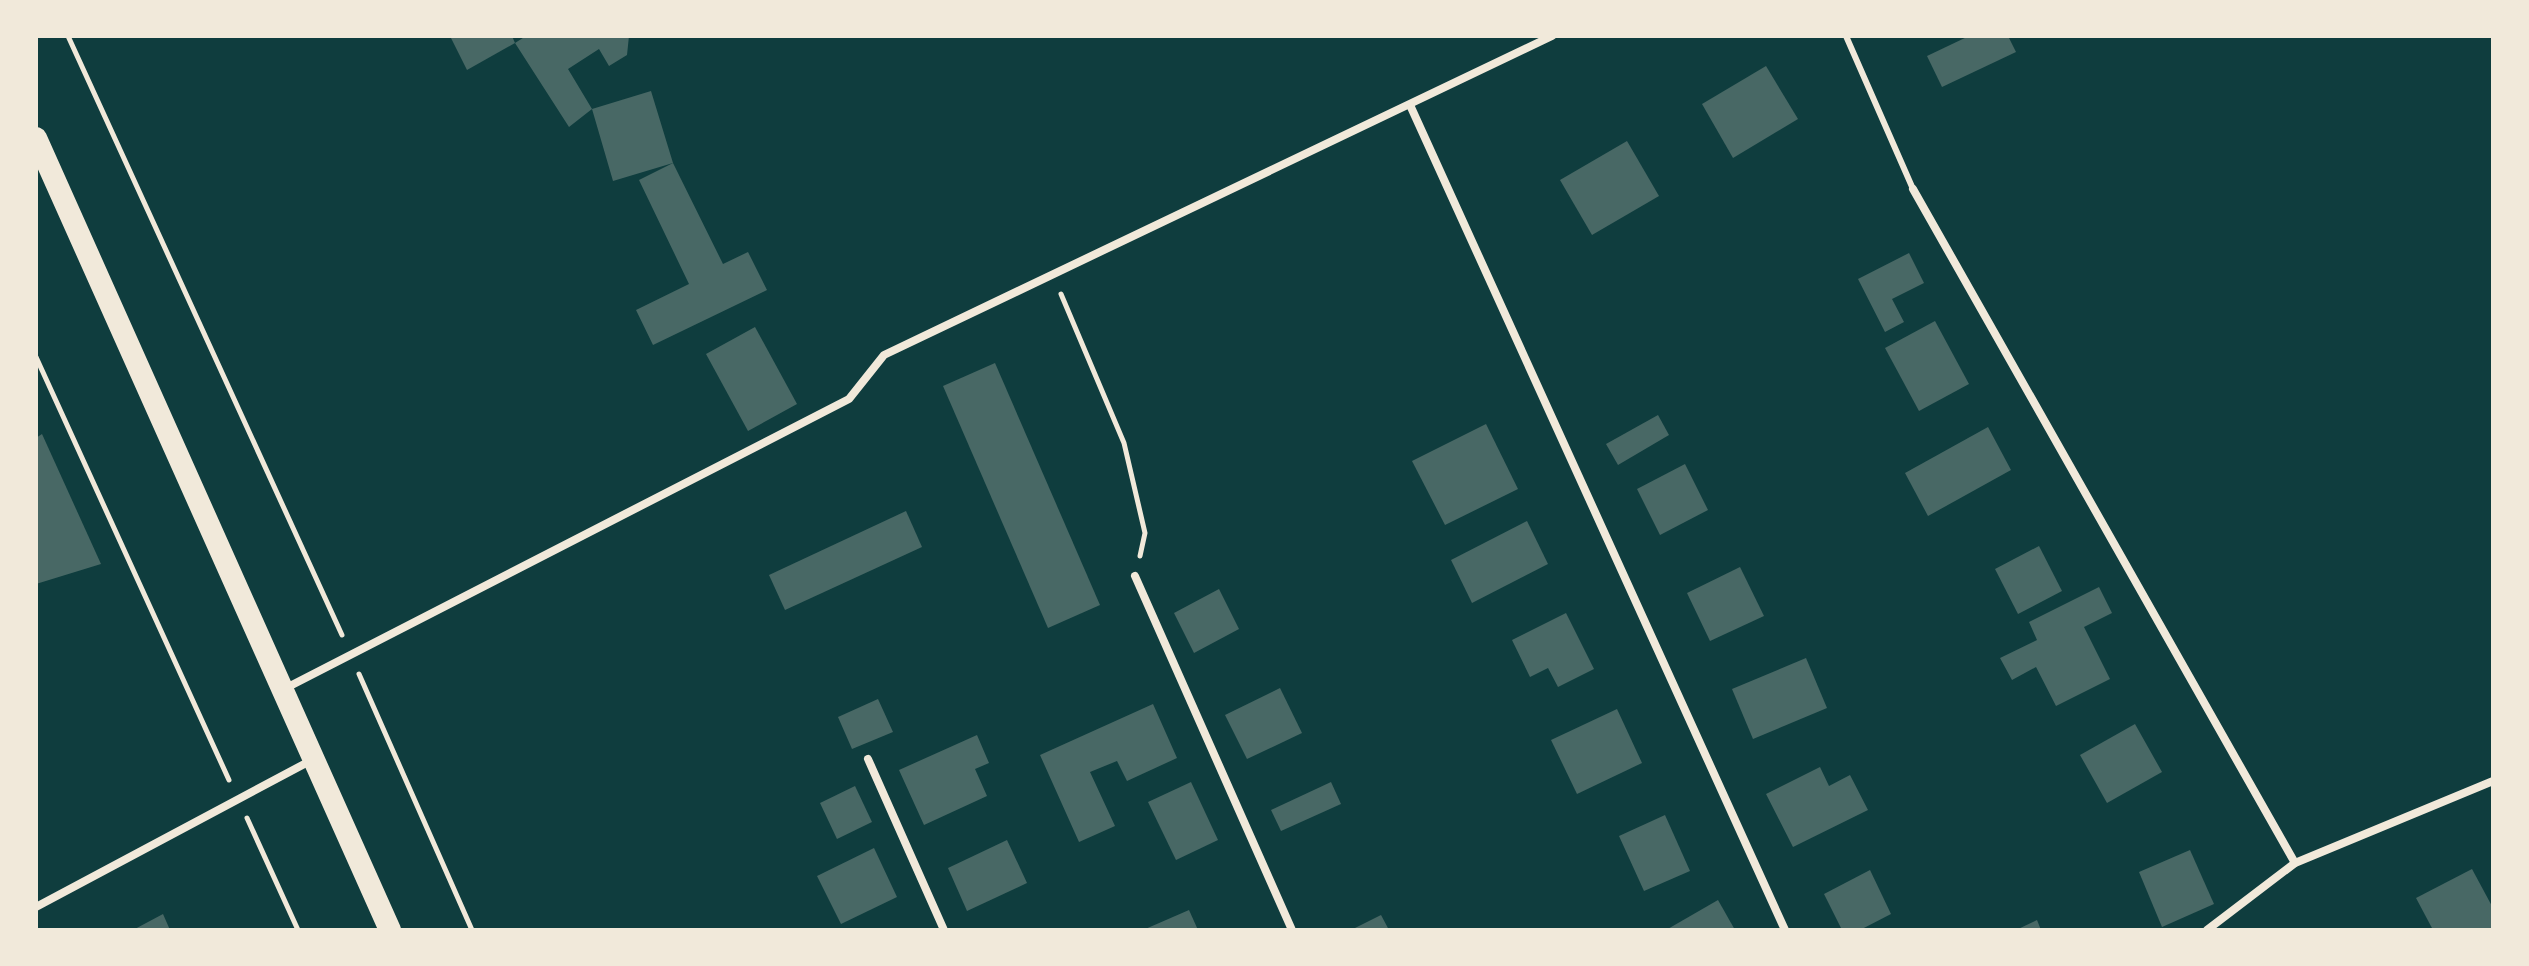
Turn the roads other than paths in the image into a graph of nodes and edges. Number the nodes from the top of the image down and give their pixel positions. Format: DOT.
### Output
graph roads {
  1 [pos="1552,36"];
  2 [pos="1846,36"];
  3 [pos="1410,105"];
  4 [pos="36,138"];
  5 [pos="1913,189"];
  6 [pos="1135,576"];
  7 [pos="281,690"];
  8 [pos="868,759"];
  9 [pos="313,760"];
  10 [pos="2493,781"];
  11 [pos="2295,863"];
  12 [pos="36,907"];
  13 [pos="390,930"];
  14 [pos="944,930"];
  15 [pos="1292,930"];
  16 [pos="1785,930"];
  17 [pos="2207,930"];
  1 -- 3 [label="street"];
  2 -- 5 [label="lane"];
  3 -- 7 [label="street"];
  3 -- 16 [label="street"];
  4 -- 7 [label="highway"];
  5 -- 11 [label="street"];
  6 -- 15 [label="street"];
  7 -- 9 [label="highway"];
  8 -- 14 [label="street"];
  9 -- 12 [label="street"];
  9 -- 13 [label="highway"];
  10 -- 11 [label="street"];
  11 -- 17 [label="street"];
}
